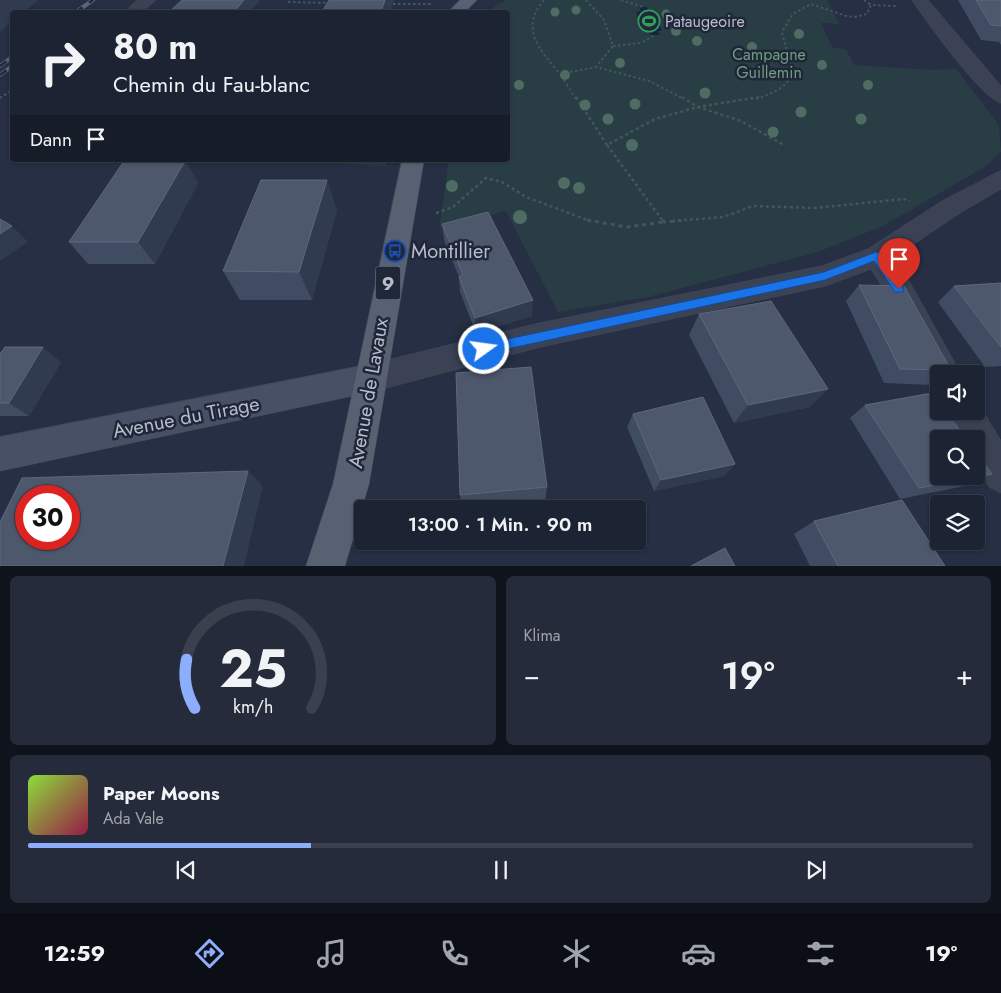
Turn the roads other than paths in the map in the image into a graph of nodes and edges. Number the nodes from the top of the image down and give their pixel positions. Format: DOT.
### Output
graph roads {
  1 [pos="469,0"];
  2 [pos="920,0"];
  3 [pos="458,10"];
  4 [pos="1001,96"];
  5 [pos="413,162"];
  6 [pos="1001,179"];
  7 [pos="876,256"];
  8 [pos="941,365"];
  9 [pos="371,378"];
  10 [pos="971,420"];
  11 [pos="0,454"];
  12 [pos="1001,476"];
  13 [pos="325,566"];
  1 -- 3 [label="main road"];
  2 -- 4 [label="street"];
  5 -- 9 [label="main road, Avenue de Lavaux / 9"];
  6 -- 7 [label="street"];
  7 -- 8 [label="street"];
  7 -- 9 [label="street"];
  9 -- 11 [label="street, Avenue du Tirage"];
  9 -- 13 [label="main road, Avenue de Lavaux / 9"];
  10 -- 12 [label="street"];
}
